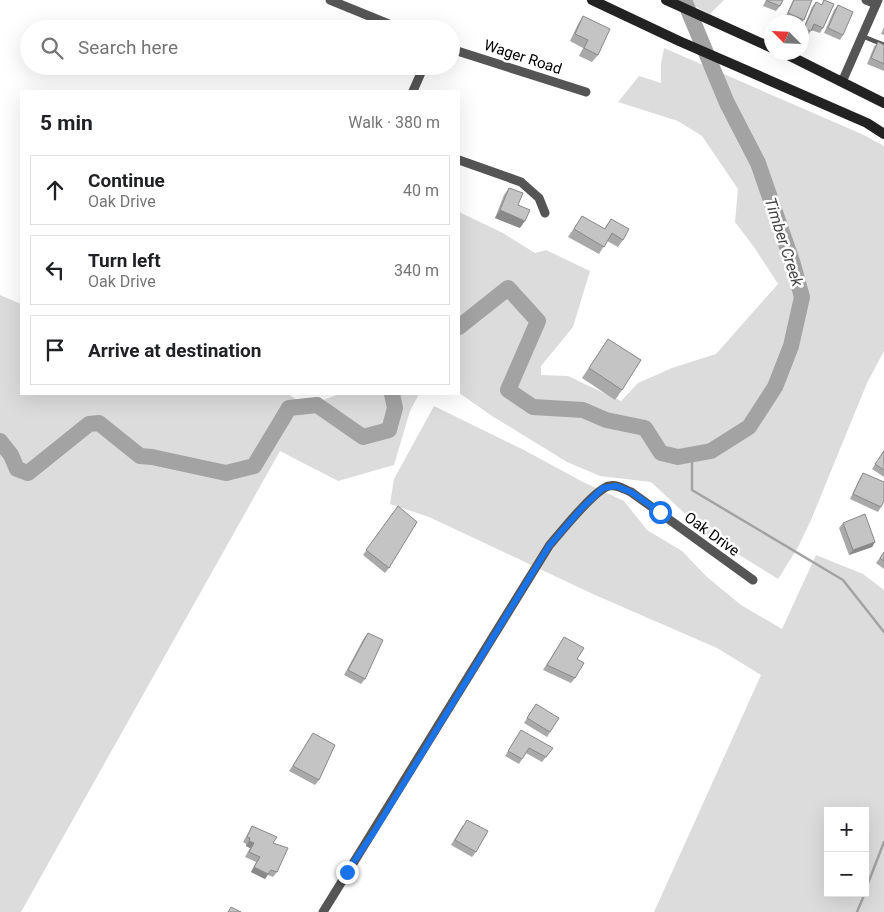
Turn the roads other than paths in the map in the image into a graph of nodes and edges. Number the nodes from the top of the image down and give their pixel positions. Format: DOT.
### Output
graph roads {
  1 [pos="330,0"];
  2 [pos="666,0"];
  3 [pos="866,0"];
  4 [pos="594,1"];
  5 [pos="877,2"];
  6 [pos="379,20"];
  7 [pos="862,36"];
  8 [pos="764,44"];
  9 [pos="884,46"];
  10 [pos="460,52"];
  11 [pos="798,60"];
  12 [pos="420,75"];
  13 [pos="842,82"];
  14 [pos="413,90"];
  15 [pos="586,92"];
  16 [pos="884,103"];
  17 [pos="884,134"];
  18 [pos="460,160"];
  19 [pos="545,213"];
  20 [pos="753,580"];
  21 [pos="323,912"];
  1 -- 6 [label="street"];
  2 -- 8 [label="main road"];
  3 -- 5 [label="street"];
  4 -- 17 [label="main road"];
  5 -- 7 [label="street"];
  7 -- 9 [label="lane"];
  7 -- 13 [label="street"];
  10 -- 15 [label="street, Wager Road"];
  11 -- 13 [label="main road"];
  12 -- 14 [label="street"];
  13 -- 16 [label="main road"];
  18 -- 19 [label="street"];
  20 -- 21 [label="street, Oak Drive"];
}
